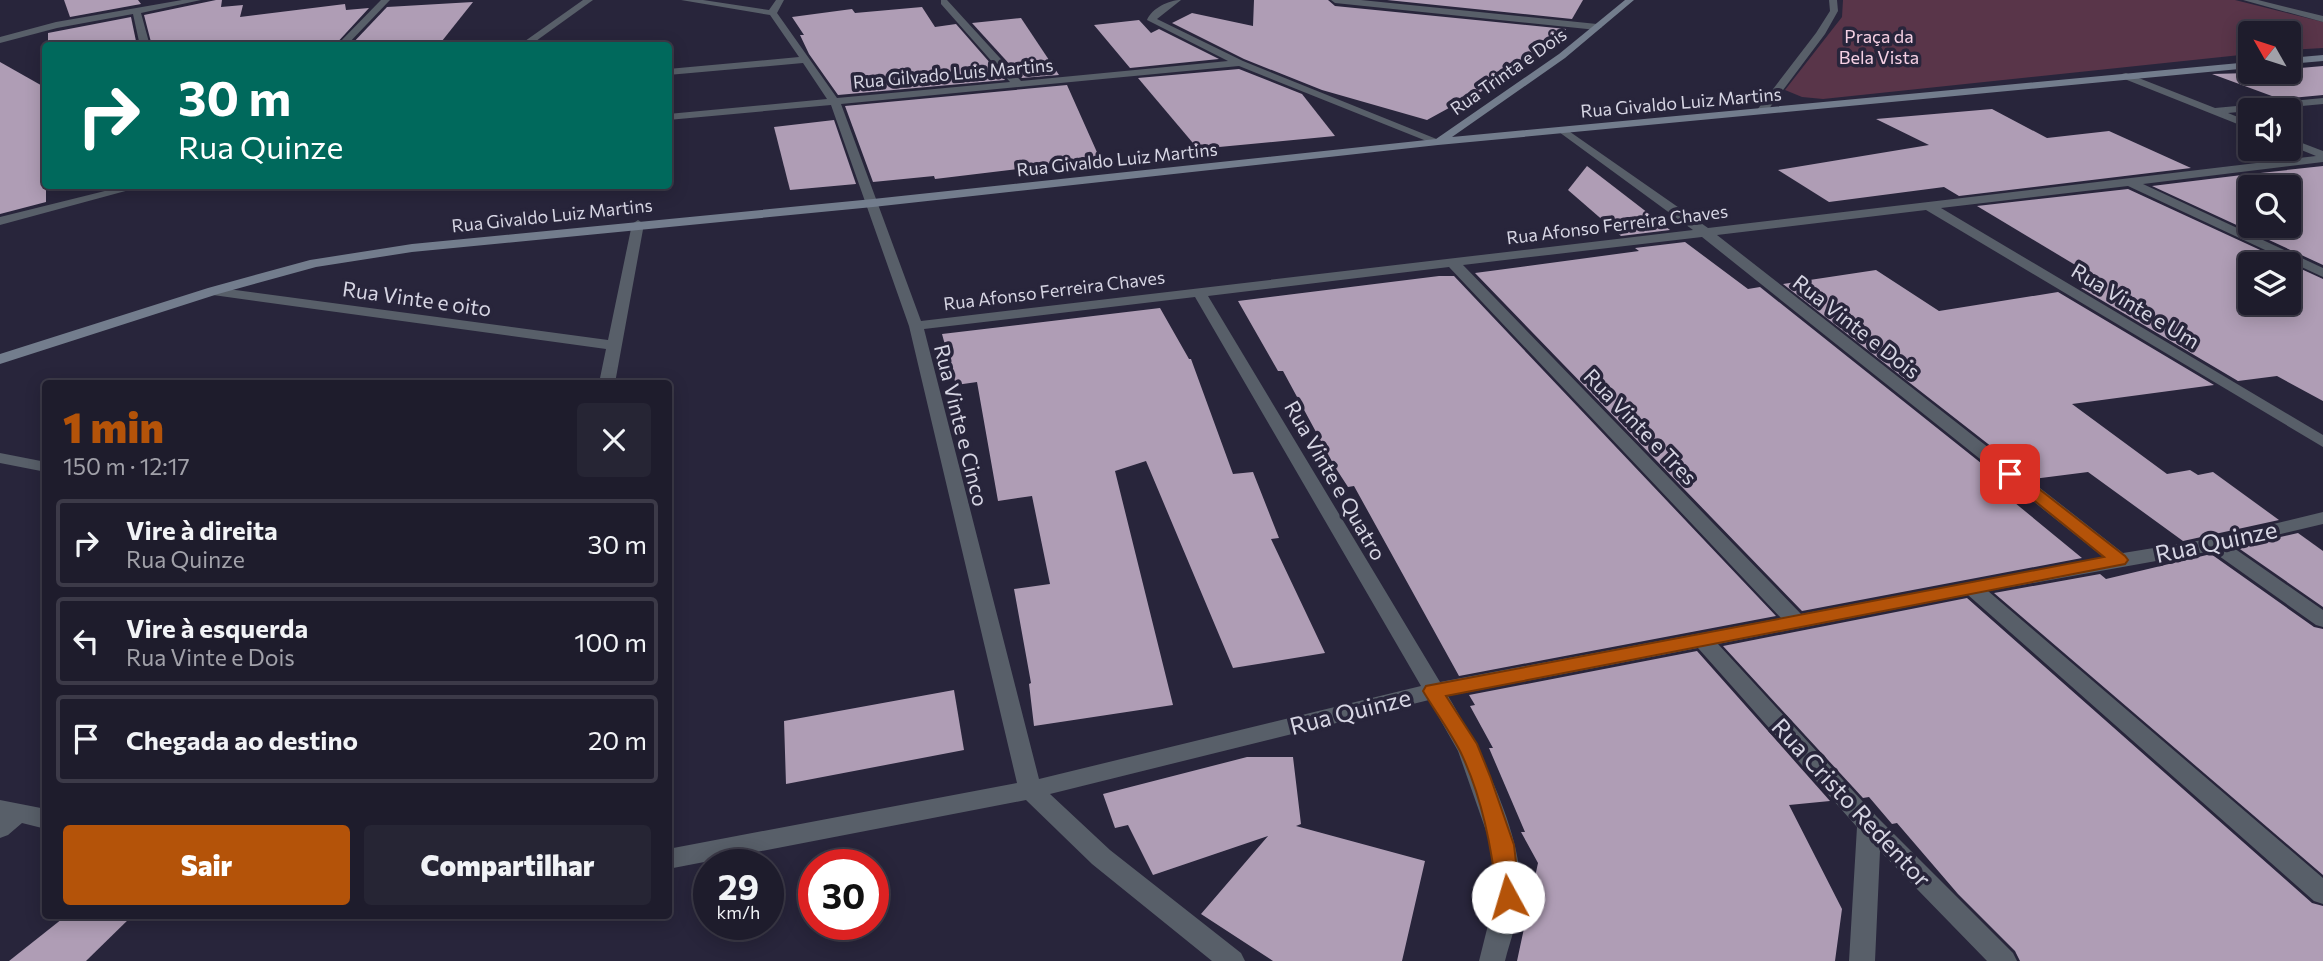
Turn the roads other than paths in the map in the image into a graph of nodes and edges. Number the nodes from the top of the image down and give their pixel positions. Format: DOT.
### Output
graph roads {
  1 [pos="197,0"];
  2 [pos="386,0"];
  3 [pos="589,0"];
  4 [pos="685,0"];
  5 [pos="1177,0"];
  6 [pos="1335,0"];
  7 [pos="1418,0"];
  8 [pos="1630,0"];
  9 [pos="1833,0"];
  10 [pos="2247,0"];
  11 [pos="2293,0"];
  12 [pos="944,2"];
  13 [pos="775,8"];
  14 [pos="1410,8"];
  15 [pos="136,10"];
  16 [pos="2323,19"];
  17 [pos="1597,27"];
  18 [pos="0,40"];
  19 [pos="144,42"];
  20 [pos="344,42"];
  21 [pos="528,42"];
  22 [pos="2323,58"];
  23 [pos="804,60"];
  24 [pos="2301,60"];
  25 [pos="1240,64"];
  26 [pos="2238,66"];
  27 [pos="672,72"];
  28 [pos="2126,76"];
  29 [pos="1019,85"];
  30 [pos="2323,101"];
  31 [pos="835,102"];
  32 [pos="2214,111"];
  33 [pos="1761,112"];
  34 [pos="672,117"];
  35 [pos="2238,121"];
  36 [pos="1563,130"];
  37 [pos="1438,142"];
  38 [pos="2301,147"];
  39 [pos="2323,157"];
  40 [pos="2127,181"];
  41 [pos="126,189"];
  42 [pos="873,203"];
  43 [pos="1927,205"];
  44 [pos="0,221"];
  45 [pos="638,224"];
  46 [pos="1706,233"];
  47 [pos="1452,262"];
  48 [pos="2323,273"];
  49 [pos="213,291"];
  50 [pos="1199,292"];
  51 [pos="916,326"];
  52 [pos="616,346"];
  53 [pos="0,359"];
  54 [pos="608,380"];
  55 [pos="2323,442"];
  56 [pos="0,458"];
  57 [pos="42,466"];
  58 [pos="2323,518"];
  59 [pos="2215,544"];
  60 [pos="2119,560"];
  61 [pos="1972,588"];
  62 [pos="2323,620"];
  63 [pos="1797,621"];
  64 [pos="1703,640"];
  65 [pos="1433,691"];
  66 [pos="1030,790"];
  67 [pos="6,817"];
  68 [pos="42,819"];
  69 [pos="1869,824"];
  70 [pos="672,858"];
  71 [pos="2323,893"];
  72 [pos="1232,961"];
  73 [pos="1492,961"];
  74 [pos="1862,961"];
  75 [pos="2004,961"];
  1 -- 15 [label="street"];
  2 -- 20 [label="street"];
  3 -- 21 [label="street"];
  4 -- 13 [label="street"];
  5 -- 25 [label="street"];
  6 -- 14 [label="street"];
  7 -- 14 [label="street"];
  8 -- 17 [label="street, Rua Trinta e Dois"];
  9 -- 33 [label="street"];
  10 -- 16 [label="street"];
  11 -- 16 [label="street"];
  12 -- 29 [label="street"];
  13 -- 23 [label="street, Rua Vinte e Cinco"];
  14 -- 17 [label="street"];
  15 -- 18 [label="street"];
  15 -- 19 [label="street"];
  17 -- 37 [label="street, Rua Trinta e Dois"];
  22 -- 24 [label="street"];
  23 -- 27 [label="street"];
  23 -- 31 [label="street, Rua Vinte e Cinco"];
  25 -- 29 [label="street, Rua Gilvado Luis Martins"];
  25 -- 37 [label="street"];
  26 -- 28 [label="street, Rua Givaldo Luiz Martins"];
  28 -- 32 [label="street"];
  28 -- 33 [label="street, Rua Givaldo Luiz Martins"];
  29 -- 31 [label="street, Rua Gilvado Luis Martins"];
  30 -- 32 [label="street"];
  31 -- 34 [label="street, Rua Gilvado Luis Martins"];
  31 -- 42 [label="street, Rua Vinte e Cinco"];
  32 -- 35 [label="street"];
  33 -- 36 [label="street, Rua Givaldo Luiz Martins"];
  36 -- 37 [label="street, Rua Givaldo Luiz Martins"];
  36 -- 46 [label="street, Rua Vinte e Dois"];
  37 -- 42 [label="street, Rua Givaldo Luiz Martins"];
  38 -- 39 [label="street"];
  39 -- 40 [label="street, Rua Afonso Ferreira Chaves"];
  40 -- 43 [label="street, Rua Afonso Ferreira Chaves"];
  40 -- 48 [label="street"];
  41 -- 44 [label="street"];
  42 -- 45 [label="street, Rua Givaldo Luiz Martins"];
  42 -- 51 [label="street, Rua Vinte e Cinco"];
  43 -- 46 [label="street, Rua Afonso Ferreira Chaves"];
  43 -- 55 [label="street, Rua Vinte e Um"];
  45 -- 49 [label="street, Rua Givaldo Luiz Martins"];
  45 -- 52 [label="street"];
  46 -- 47 [label="street, Rua Afonso Ferreira Chaves"];
  46 -- 60 [label="street, Rua Vinte e Dois"];
  47 -- 50 [label="street, Rua Afonso Ferreira Chaves"];
  47 -- 63 [label="street, Rua Vinte e Tres"];
  49 -- 52 [label="street, Rua Vinte e oito"];
  49 -- 53 [label="street, Rua Givaldo Luiz Martins"];
  50 -- 51 [label="street, Rua Afonso Ferreira Chaves"];
  50 -- 65 [label="street, Rua Vinte e Quatro"];
  51 -- 66 [label="street, Rua Vinte e Cinco"];
  52 -- 54 [label="street"];
  56 -- 57 [label="street"];
  58 -- 59 [label="street, Rua Quinze"];
  59 -- 60 [label="street, Rua Quinze"];
  59 -- 62 [label="street"];
  60 -- 61 [label="street, Rua Quinze"];
  61 -- 63 [label="street, Rua Quinze"];
  61 -- 71 [label="street"];
  63 -- 64 [label="street, Rua Quinze"];
  64 -- 65 [label="street, Rua Quinze"];
  64 -- 69 [label="street, Rua Cristo Redentor"];
  65 -- 66 [label="street, Rua Quinze"];
  65 -- 73 [label="street, Rua Vinte e Quatro"];
  66 -- 70 [label="street, Rua Quinze"];
  66 -- 72 [label="street"];
  67 -- 68 [label="street"];
  69 -- 74 [label="street"];
  69 -- 75 [label="street, Rua Cristo Redentor"];
}
